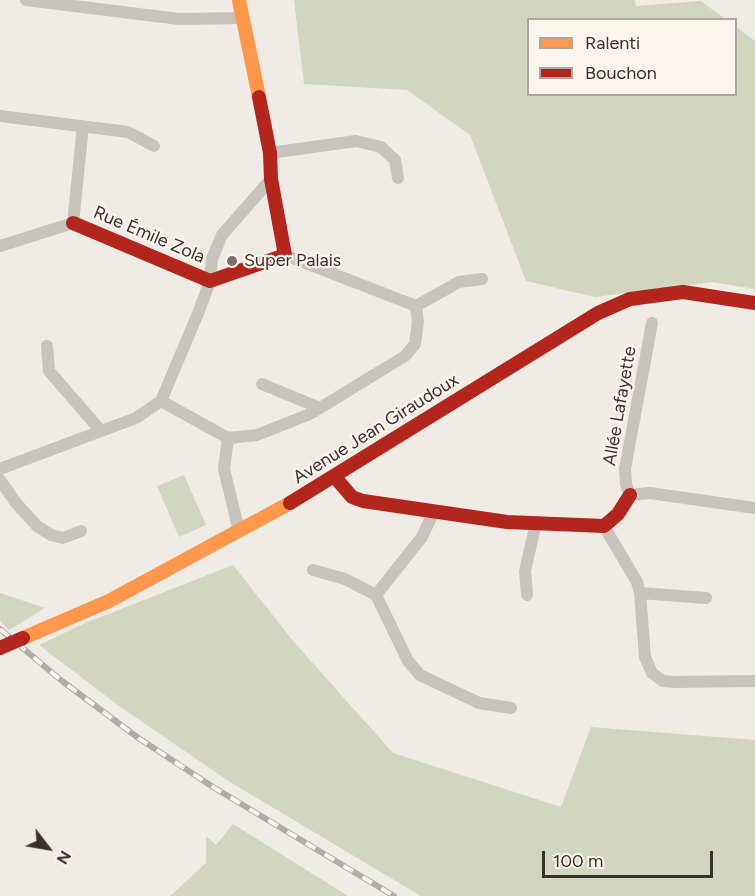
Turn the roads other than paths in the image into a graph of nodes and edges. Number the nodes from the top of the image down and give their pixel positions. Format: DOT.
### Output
graph roads {
  1 [pos="26,0"];
  2 [pos="238,0"];
  3 [pos="242,18"];
  4 [pos="0,117"];
  5 [pos="83,126"];
  6 [pos="154,146"];
  7 [pos="270,153"];
  8 [pos="398,178"];
  9 [pos="271,179"];
  10 [pos="73,223"];
  11 [pos="0,246"];
  12 [pos="285,255"];
  13 [pos="482,279"];
  14 [pos="210,281"];
  15 [pos="755,303"];
  16 [pos="416,306"];
  17 [pos="652,323"];
  18 [pos="47,346"];
  19 [pos="262,384"];
  20 [pos="161,401"];
  21 [pos="320,408"];
  22 [pos="101,431"];
  23 [pos="228,438"];
  24 [pos="0,469"];
  25 [pos="334,476"];
  26 [pos="0,480"];
  27 [pos="630,495"];
  28 [pos="755,508"];
  29 [pos="434,511"];
  30 [pos="536,523"];
  31 [pos="604,526"];
  32 [pos="81,531"];
  33 [pos="240,531"];
  34 [pos="313,570"];
  35 [pos="640,593"];
  36 [pos="376,595"];
  37 [pos="527,595"];
  38 [pos="706,598"];
  39 [pos="0,648"];
  40 [pos="755,681"];
  41 [pos="511,708"];
  1 -- 3 [label="street"];
  2 -- 3 [label="street"];
  3 -- 7 [label="street"];
  4 -- 5 [label="street"];
  5 -- 6 [label="street"];
  5 -- 10 [label="street"];
  7 -- 8 [label="street"];
  7 -- 9 [label="street"];
  9 -- 12 [label="street"];
  9 -- 14 [label="street, Rue Émile Zola"];
  10 -- 11 [label="street"];
  10 -- 14 [label="street, Rue Émile Zola"];
  12 -- 14 [label="street, Rue Émile Zola"];
  12 -- 16 [label="street"];
  13 -- 16 [label="street"];
  14 -- 20 [label="street, Rue Émile Zola"];
  15 -- 25 [label="street, Avenue Jean Giraudoux"];
  16 -- 21 [label="street"];
  17 -- 27 [label="street, Allée Lafayette"];
  18 -- 22 [label="street"];
  19 -- 21 [label="street"];
  20 -- 22 [label="street"];
  20 -- 23 [label="street"];
  21 -- 23 [label="street"];
  22 -- 24 [label="street"];
  23 -- 33 [label="street"];
  25 -- 29 [label="street"];
  25 -- 33 [label="street, Avenue Jean Giraudoux"];
  26 -- 32 [label="street"];
  27 -- 28 [label="street"];
  27 -- 31 [label="street"];
  29 -- 30 [label="street"];
  29 -- 36 [label="street"];
  30 -- 31 [label="street"];
  30 -- 37 [label="street"];
  31 -- 35 [label="street"];
  33 -- 39 [label="street, Avenue Jean Giraudoux, bridge"];
  34 -- 36 [label="street"];
  35 -- 38 [label="street"];
  35 -- 40 [label="street"];
  36 -- 41 [label="street"];
}
